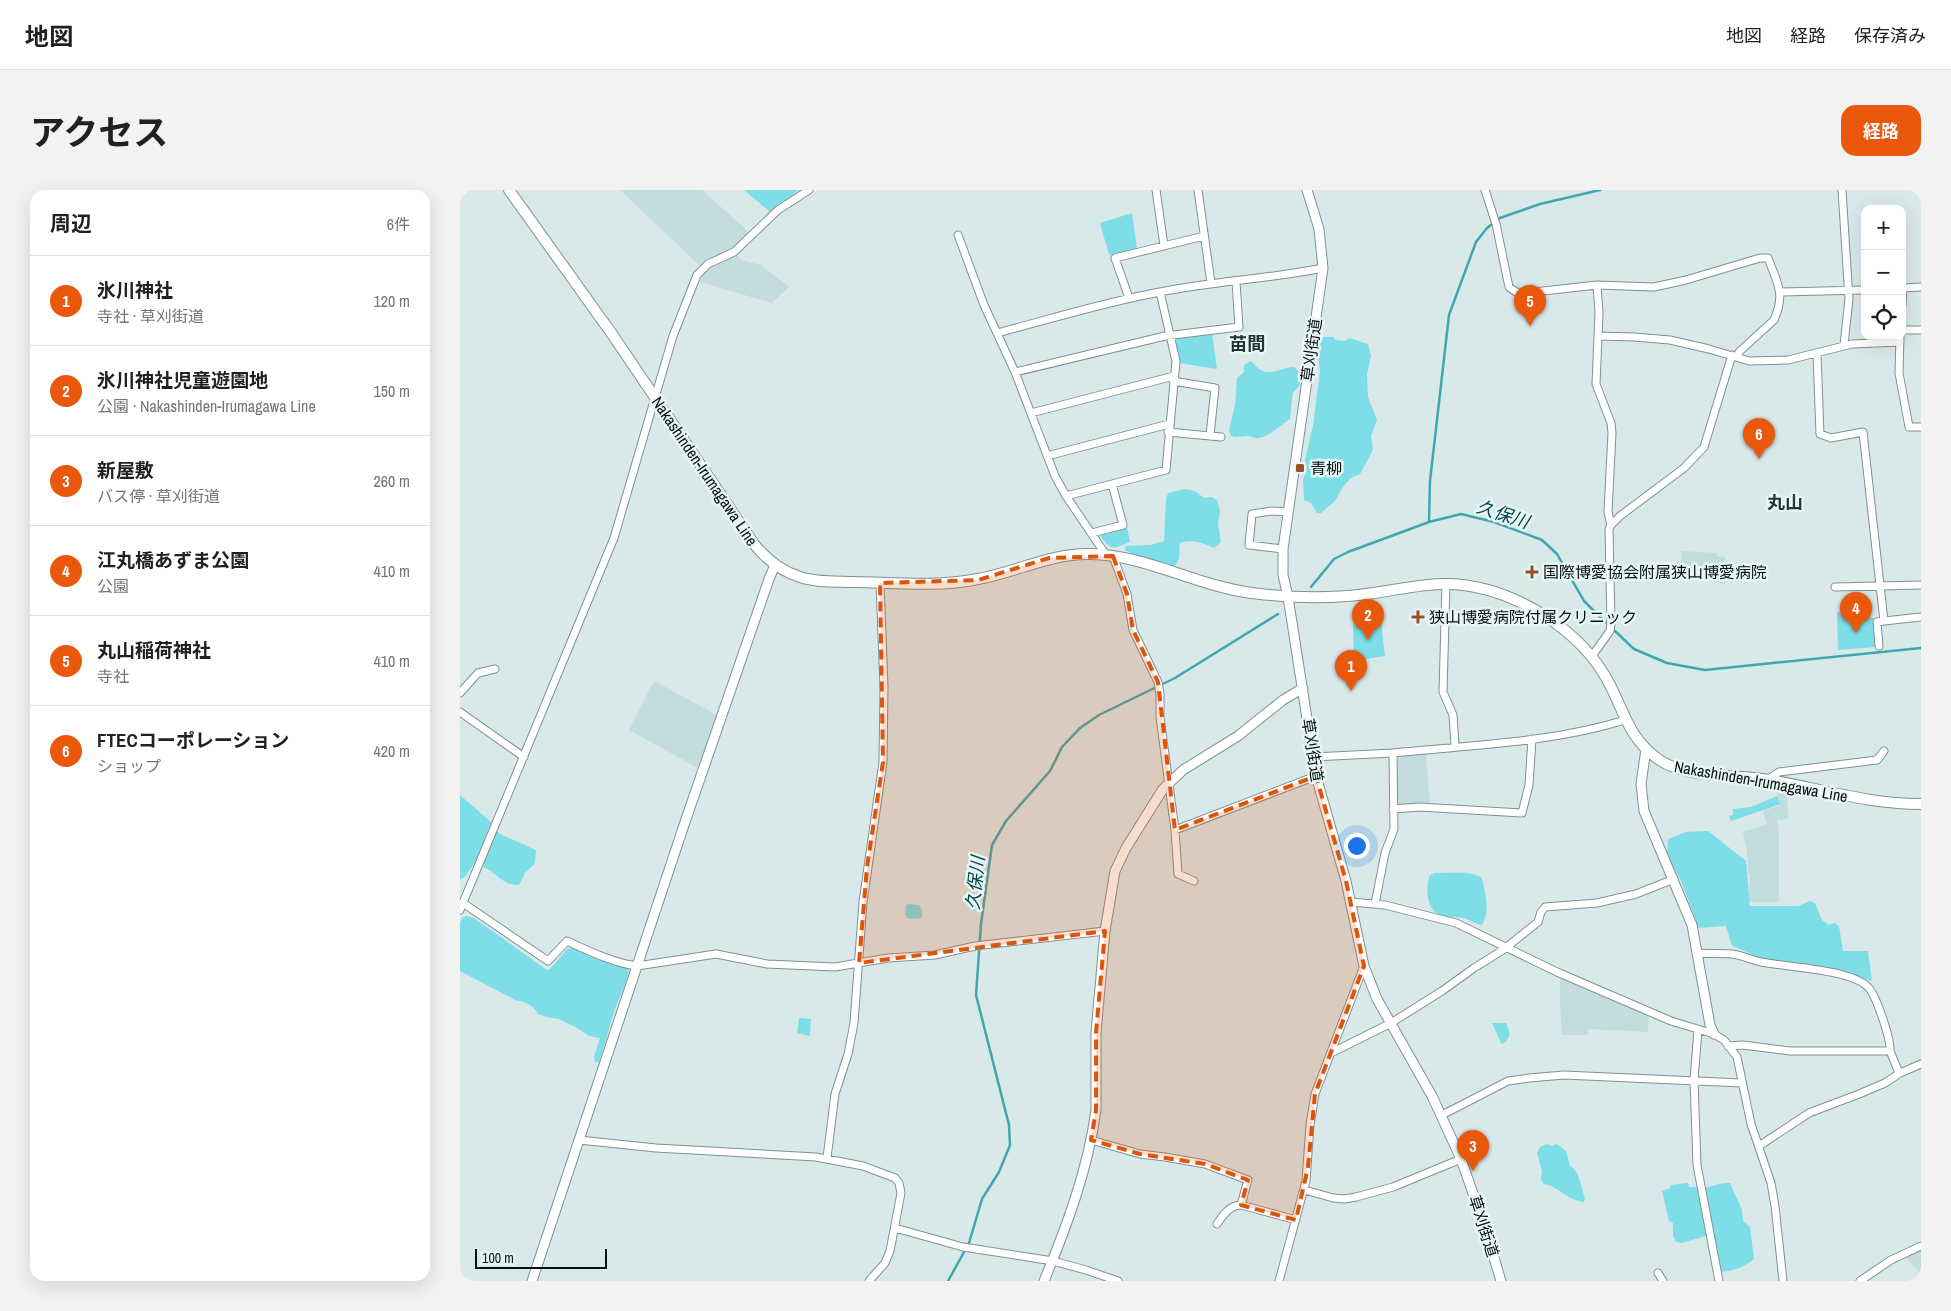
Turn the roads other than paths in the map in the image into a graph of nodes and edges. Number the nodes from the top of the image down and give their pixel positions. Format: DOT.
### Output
graph roads {
  1 [pos="509,190"];
  2 [pos="809,190"];
  3 [pos="1156,190"];
  4 [pos="1198,190"];
  5 [pos="1307,190"];
  6 [pos="1485,190"];
  7 [pos="1842,190"];
  8 [pos="958,235"];
  9 [pos="1204,236"];
  10 [pos="1164,246"];
  11 [pos="1323,268"];
  12 [pos="1236,282"];
  13 [pos="1211,283"];
  14 [pos="1597,285"];
  15 [pos="1921,287"];
  16 [pos="1906,288"];
  17 [pos="1861,290"];
  18 [pos="1160,292"];
  19 [pos="1781,292"];
  20 [pos="1848,292"];
  21 [pos="1129,298"];
  22 [pos="1906,330"];
  23 [pos="1921,330"];
  24 [pos="997,333"];
  25 [pos="1170,335"];
  26 [pos="1598,336"];
  27 [pos="1892,340"];
  28 [pos="1900,340"];
  29 [pos="1844,346"];
  30 [pos="1817,354"];
  31 [pos="1734,356"];
  32 [pos="1014,372"];
  33 [pos="1174,378"];
  34 [pos="655,398"];
  35 [pos="1031,414"];
  36 [pos="1921,427"];
  37 [pos="1168,428"];
  38 [pos="1210,436"];
  39 [pos="1221,437"];
  40 [pos="1046,456"];
  41 [pos="1112,484"];
  42 [pos="1066,496"];
  43 [pos="1288,512"];
  44 [pos="1611,525"];
  45 [pos="1092,533"];
  46 [pos="1283,549"];
  47 [pos="1109,556"];
  48 [pos="775,565"];
  49 [pos="880,583"];
  50 [pos="1446,584"];
  51 [pos="1879,585"];
  52 [pos="1921,585"];
  53 [pos="1835,587"];
  54 [pos="1288,597"];
  55 [pos="1921,617"];
  56 [pos="1884,621"];
  57 [pos="1879,646"];
  58 [pos="1592,656"];
  59 [pos="495,669"];
  60 [pos="1303,688"];
  61 [pos="460,693"];
  62 [pos="460,712"];
  63 [pos="1625,720"];
  64 [pos="1532,739"];
  65 [pos="1455,746"];
  66 [pos="1646,749"];
  67 [pos="1884,751"];
  68 [pos="1393,753"];
  69 [pos="524,757"];
  70 [pos="1313,757"];
  71 [pos="1316,776"];
  72 [pos="1767,780"];
  73 [pos="1169,782"];
  74 [pos="1921,804"];
  75 [pos="1393,809"];
  76 [pos="1175,830"];
  77 [pos="1674,879"];
  78 [pos="1194,881"];
  79 [pos="1351,902"];
  80 [pos="1375,904"];
  81 [pos="461,906"];
  82 [pos="1105,931"];
  83 [pos="1508,947"];
  84 [pos="1697,953"];
  85 [pos="859,964"];
  86 [pos="637,966"];
  87 [pos="1364,966"];
  88 [pos="1391,1023"];
  89 [pos="1698,1030"];
  90 [pos="1714,1034"];
  91 [pos="1728,1046"];
  92 [pos="1890,1051"];
  93 [pos="1331,1053"];
  94 [pos="1921,1064"];
  95 [pos="1899,1074"];
  96 [pos="1694,1080"];
  97 [pos="1741,1082"];
  98 [pos="1442,1115"];
  99 [pos="579,1140"];
  100 [pos="1091,1140"];
  101 [pos="1759,1146"];
  102 [pos="827,1158"];
  103 [pos="1461,1159"];
  104 [pos="1304,1190"];
  105 [pos="1241,1205"];
  106 [pos="1296,1220"];
  107 [pos="1217,1224"];
  108 [pos="895,1228"];
  109 [pos="1921,1246"];
  110 [pos="1052,1261"];
  111 [pos="1658,1273"];
  112 [pos="532,1281"];
  113 [pos="869,1281"];
  114 [pos="1044,1281"];
  115 [pos="1118,1281"];
  116 [pos="1279,1281"];
  117 [pos="1501,1281"];
  118 [pos="1663,1281"];
  119 [pos="1719,1281"];
  120 [pos="1783,1281"];
  121 [pos="1860,1281"];
  1 -- 34 [label="main road, Nakashinden-Irumagawa Line"];
  2 -- 34 [label="street"];
  3 -- 10 [label="street"];
  4 -- 9 [label="street"];
  5 -- 11 [label="street, 草刈街道"];
  6 -- 14 [label="street"];
  7 -- 20 [label="street"];
  8 -- 24 [label="street"];
  9 -- 10 [label="street"];
  9 -- 13 [label="street"];
  10 -- 21 [label="street"];
  11 -- 12 [label="street"];
  11 -- 43 [label="street, 草刈街道"];
  12 -- 13 [label="street"];
  12 -- 25 [label="street"];
  13 -- 18 [label="street"];
  14 -- 19 [label="street"];
  14 -- 26 [label="street"];
  15 -- 16 [label="street"];
  17 -- 20 [label="street"];
  18 -- 21 [label="street"];
  18 -- 25 [label="street"];
  19 -- 20 [label="street"];
  19 -- 31 [label="street"];
  20 -- 29 [label="street"];
  21 -- 24 [label="street"];
  22 -- 23 [label="street"];
  24 -- 32 [label="street"];
  25 -- 32 [label="street"];
  25 -- 33 [label="street"];
  26 -- 31 [label="street"];
  26 -- 44 [label="street"];
  27 -- 29 [label="street"];
  28 -- 36 [label="street"];
  29 -- 30 [label="street"];
  30 -- 31 [label="street"];
  30 -- 51 [label="street"];
  31 -- 44 [label="street"];
  32 -- 35 [label="street"];
  33 -- 35 [label="street"];
  33 -- 37 [label="street"];
  33 -- 38 [label="street"];
  34 -- 48 [label="main road, Nakashinden-Irumagawa Line"];
  34 -- 69 [label="street"];
  35 -- 40 [label="street"];
  37 -- 38 [label="street"];
  37 -- 40 [label="street"];
  37 -- 41 [label="street"];
  38 -- 39 [label="street"];
  40 -- 42 [label="street"];
  41 -- 42 [label="street"];
  41 -- 45 [label="street"];
  42 -- 45 [label="street"];
  43 -- 46 [label="street, 草刈街道"];
  43 -- 46 [label="street"];
  44 -- 58 [label="street"];
  45 -- 47 [label="street"];
  46 -- 54 [label="street, 草刈街道"];
  47 -- 49 [label="main road, Nakashinden-Irumagawa Line"];
  47 -- 54 [label="main road, Nakashinden-Irumagawa Line"];
  47 -- 73 [label="street"];
  48 -- 49 [label="main road, Nakashinden-Irumagawa Line"];
  48 -- 86 [label="street"];
  49 -- 85 [label="street"];
  50 -- 54 [label="main road, Nakashinden-Irumagawa Line"];
  50 -- 58 [label="main road, Nakashinden-Irumagawa Line"];
  50 -- 65 [label="street"];
  51 -- 52 [label="street"];
  51 -- 53 [label="street"];
  51 -- 56 [label="street"];
  54 -- 60 [label="street, 草刈街道"];
  55 -- 56 [label="street"];
  56 -- 57 [label="street"];
  58 -- 63 [label="main road, Nakashinden-Irumagawa Line"];
  59 -- 61 [label="street"];
  60 -- 70 [label="street, 草刈街道"];
  60 -- 73 [label="street"];
  62 -- 69 [label="street"];
  63 -- 64 [label="street"];
  63 -- 66 [label="main road, Nakashinden-Irumagawa Line"];
  64 -- 65 [label="street"];
  64 -- 75 [label="street"];
  65 -- 68 [label="street"];
  66 -- 72 [label="main road, Nakashinden-Irumagawa Line"];
  66 -- 77 [label="street"];
  67 -- 72 [label="street"];
  68 -- 70 [label="street"];
  68 -- 75 [label="street"];
  69 -- 81 [label="street"];
  70 -- 71 [label="street, 草刈街道"];
  71 -- 76 [label="street"];
  71 -- 79 [label="street, 草刈街道"];
  72 -- 74 [label="main road, Nakashinden-Irumagawa Line"];
  73 -- 76 [label="street"];
  73 -- 82 [label="street"];
  75 -- 80 [label="street"];
  76 -- 78 [label="street"];
  77 -- 83 [label="street"];
  77 -- 84 [label="street"];
  79 -- 80 [label="street"];
  79 -- 87 [label="street, 草刈街道"];
  80 -- 83 [label="street"];
  81 -- 86 [label="street"];
  82 -- 85 [label="street"];
  82 -- 100 [label="street"];
  83 -- 88 [label="street"];
  83 -- 89 [label="street"];
  84 -- 90 [label="street"];
  84 -- 92 [label="street"];
  85 -- 86 [label="street"];
  85 -- 102 [label="street"];
  86 -- 99 [label="street"];
  87 -- 88 [label="street, 草刈街道"];
  87 -- 93 [label="street"];
  88 -- 93 [label="street"];
  88 -- 98 [label="street, 草刈街道"];
  89 -- 90 [label="street"];
  89 -- 96 [label="street"];
  90 -- 91 [label="street"];
  91 -- 92 [label="street"];
  91 -- 97 [label="street"];
  92 -- 95 [label="street"];
  93 -- 104 [label="street"];
  94 -- 95 [label="street"];
  95 -- 101 [label="street"];
  96 -- 97 [label="street"];
  96 -- 98 [label="street"];
  96 -- 119 [label="street"];
  97 -- 101 [label="street"];
  98 -- 103 [label="street, 草刈街道"];
  99 -- 102 [label="street"];
  99 -- 112 [label="street"];
  100 -- 105 [label="street"];
  100 -- 110 [label="street"];
  101 -- 120 [label="street"];
  102 -- 108 [label="street"];
  103 -- 104 [label="street"];
  103 -- 117 [label="street, 草刈街道"];
  104 -- 106 [label="street"];
  105 -- 106 [label="street"];
  105 -- 107 [label="street"];
  106 -- 116 [label="street"];
  108 -- 110 [label="street"];
  108 -- 113 [label="street"];
  109 -- 121 [label="street"];
  110 -- 114 [label="street"];
  110 -- 115 [label="street"];
  111 -- 118 [label="street"];
}
